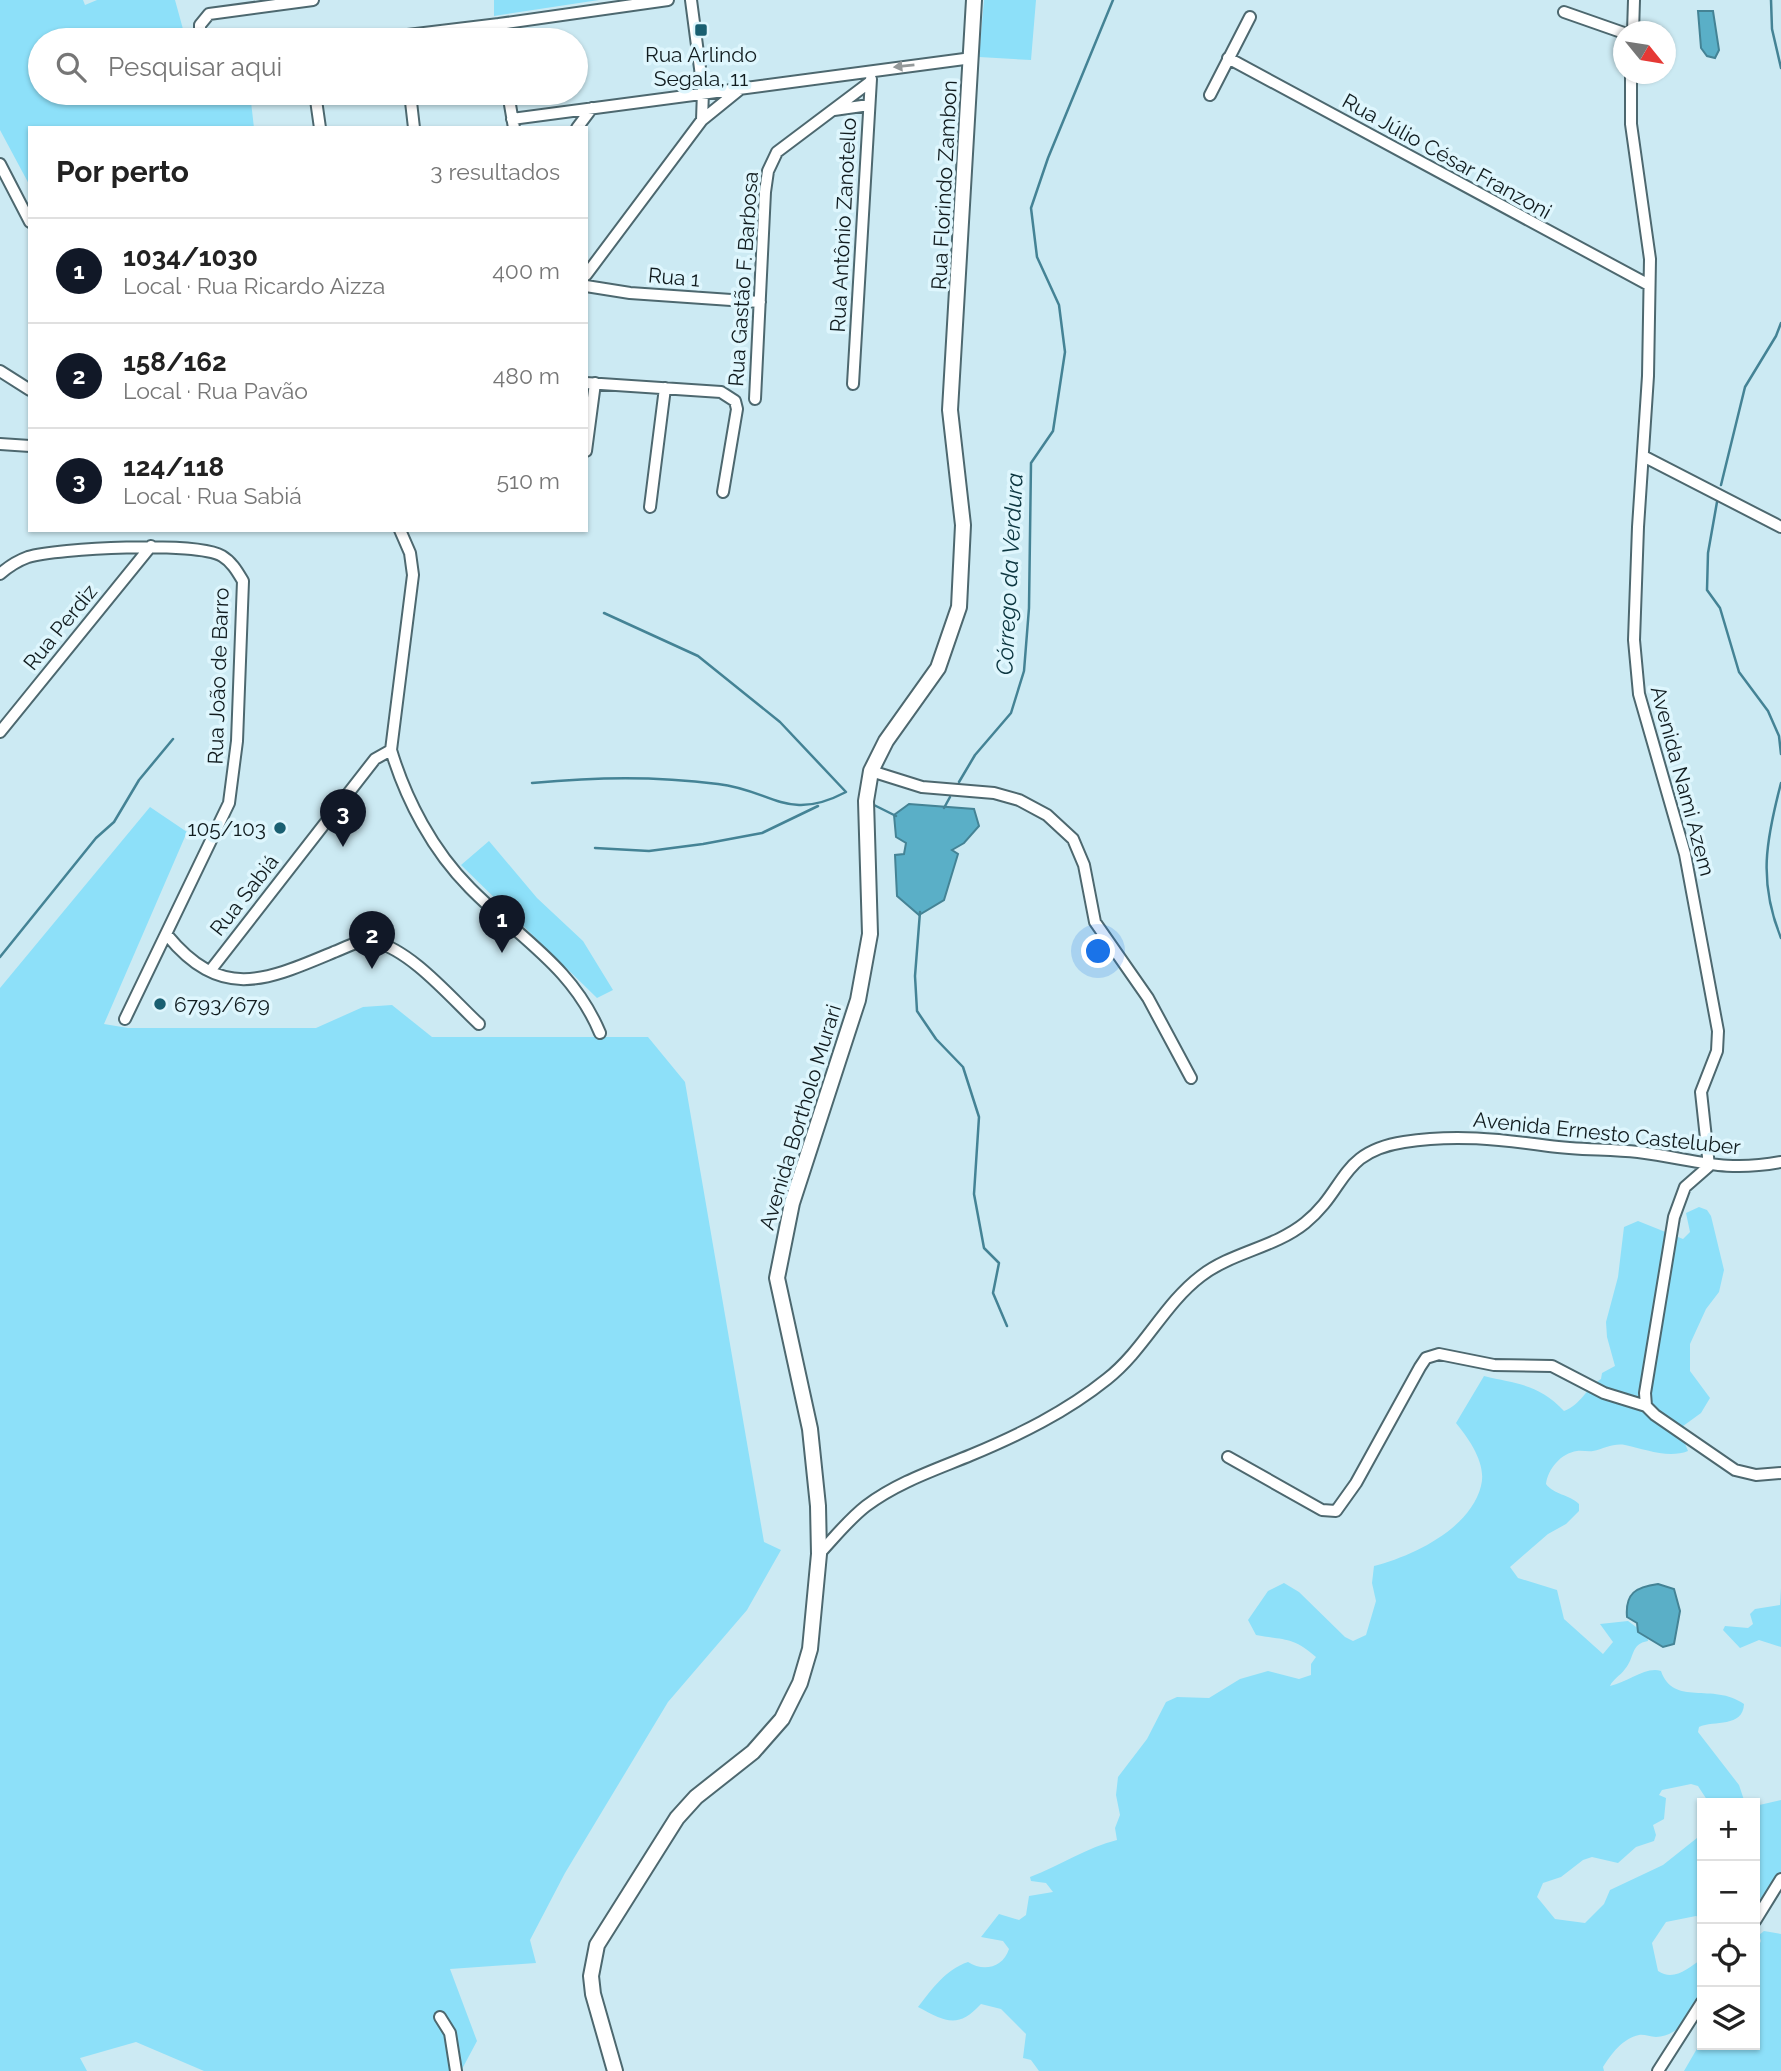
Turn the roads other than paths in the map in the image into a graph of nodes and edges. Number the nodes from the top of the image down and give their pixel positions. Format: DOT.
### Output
graph roads {
  1 [pos="313,0"];
  2 [pos="668,0"];
  3 [pos="691,0"];
  4 [pos="974,0"];
  5 [pos="1634,0"];
  6 [pos="1564,12"];
  7 [pos="1250,17"];
  8 [pos="1633,21"];
  9 [pos="499,24"];
  10 [pos="200,28"];
  11 [pos="472,28"];
  12 [pos="500,28"];
  13 [pos="1613,29"];
  14 [pos="972,58"];
  15 [pos="1228,58"];
  16 [pos="873,69"];
  17 [pos="870,82"];
  18 [pos="1631,84"];
  19 [pos="747,86"];
  20 [pos="703,92"];
  21 [pos="1210,95"];
  22 [pos="317,105"];
  23 [pos="411,105"];
  24 [pos="510,105"];
  25 [pos="869,105"];
  26 [pos="592,108"];
  27 [pos="834,110"];
  28 [pos="702,120"];
  29 [pos="513,123"];
  30 [pos="320,126"];
  31 [pos="414,126"];
  32 [pos="578,126"];
  33 [pos="0,164"];
  34 [pos="28,218"];
  35 [pos="588,272"];
  36 [pos="1649,285"];
  37 [pos="588,286"];
  38 [pos="760,302"];
  39 [pos="0,371"];
  40 [pos="952,371"];
  41 [pos="591,383"];
  42 [pos="853,384"];
  43 [pos="665,388"];
  44 [pos="28,389"];
  45 [pos="755,399"];
  46 [pos="588,424"];
  47 [pos="0,444"];
  48 [pos="28,446"];
  49 [pos="1643,456"];
  50 [pos="723,492"];
  51 [pos="650,508"];
  52 [pos="1781,527"];
  53 [pos="401,532"];
  54 [pos="151,545"];
  55 [pos="0,574"];
  56 [pos="0,732"];
  57 [pos="391,750"];
  58 [pos="871,771"];
  59 [pos="167,935"];
  60 [pos="210,971"];
  61 [pos="125,1019"];
  62 [pos="479,1024"];
  63 [pos="600,1033"];
  64 [pos="1191,1078"];
  65 [pos="1781,1162"];
  66 [pos="1709,1166"];
  67 [pos="1646,1406"];
  68 [pos="1228,1457"];
  69 [pos="1781,1473"];
  70 [pos="819,1554"];
  71 [pos="1781,1879"];
  72 [pos="1760,1913"];
  73 [pos="1697,2011"];
  74 [pos="440,2017"];
  75 [pos="456,2071"];
  76 [pos="615,2071"];
  77 [pos="1658,2071"];
  1 -- 10 [label="street"];
  2 -- 9 [label="street"];
  3 -- 20 [label="street"];
  4 -- 14 [label="main road, Rua Florindo Zambon"];
  5 -- 8 [label="street"];
  6 -- 13 [label="street"];
  7 -- 15 [label="street"];
  9 -- 11 [label="street"];
  9 -- 12 [label="street"];
  14 -- 16 [label="street, one-way"];
  14 -- 40 [label="main road, Rua Florindo Zambon"];
  15 -- 21 [label="street"];
  15 -- 36 [label="street, Rua Júlio César Franzoni"];
  16 -- 17 [label="street, Rua Antônio Zanotello"];
  16 -- 19 [label="street"];
  17 -- 25 [label="street, Rua Antônio Zanotello"];
  17 -- 27 [label="street, Rua Gastão F. Barbosa"];
  18 -- 36 [label="street, Avenida Nami Azem"];
  19 -- 20 [label="street"];
  19 -- 28 [label="street"];
  20 -- 26 [label="street"];
  20 -- 28 [label="street"];
  22 -- 30 [label="street"];
  23 -- 31 [label="street"];
  24 -- 29 [label="street"];
  25 -- 27 [label="street"];
  25 -- 42 [label="street, Rua Antônio Zanotello"];
  26 -- 29 [label="street"];
  26 -- 32 [label="street"];
  27 -- 38 [label="street, Rua Gastão F. Barbosa"];
  28 -- 35 [label="street"];
  33 -- 34 [label="street"];
  36 -- 49 [label="street, Avenida Nami Azem"];
  37 -- 38 [label="street, Rua 1"];
  38 -- 45 [label="street, Rua Gastão F. Barbosa"];
  39 -- 44 [label="street"];
  40 -- 58 [label="main road, Avenida Bortholo Murari"];
  41 -- 43 [label="street"];
  41 -- 46 [label="street"];
  43 -- 50 [label="street"];
  43 -- 51 [label="street"];
  47 -- 48 [label="street"];
  49 -- 52 [label="street"];
  49 -- 66 [label="street, Avenida Nami Azem"];
  53 -- 57 [label="street"];
  54 -- 55 [label="street, Rua João de Barro"];
  54 -- 56 [label="street, Rua Perdiz"];
  54 -- 59 [label="street, Rua João de Barro"];
  57 -- 60 [label="street, Rua Sabiá"];
  57 -- 63 [label="street"];
  58 -- 64 [label="street"];
  58 -- 70 [label="main road, Avenida Bortholo Murari"];
  59 -- 60 [label="street"];
  59 -- 61 [label="street, Rua João de Barro"];
  60 -- 62 [label="street"];
  65 -- 66 [label="street, Avenida Ernesto Casteluber"];
  66 -- 67 [label="street"];
  66 -- 70 [label="street, Avenida Ernesto Casteluber"];
  67 -- 68 [label="street"];
  67 -- 69 [label="street"];
  70 -- 76 [label="main road, Avenida Bortholo Murari"];
  71 -- 72 [label="street"];
  73 -- 77 [label="street"];
  74 -- 75 [label="street"];
}
